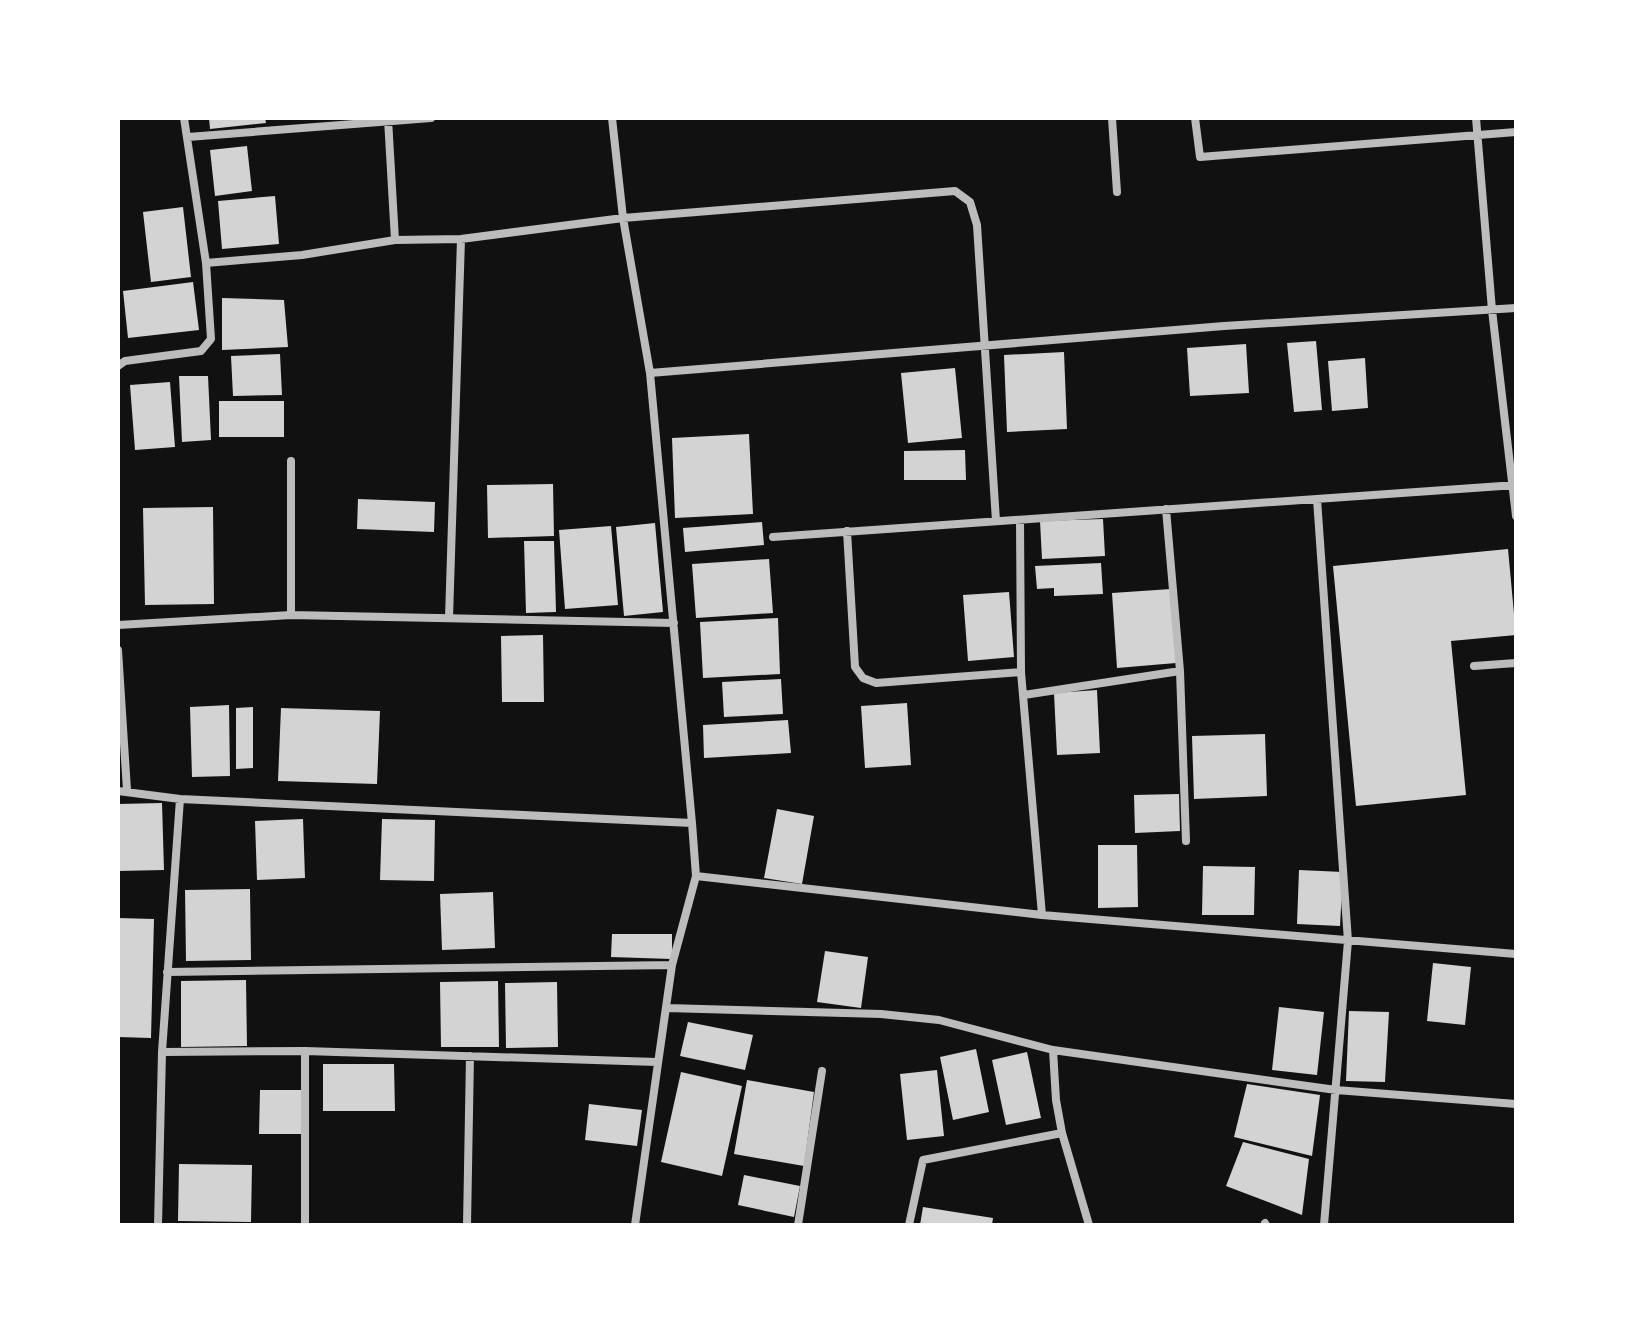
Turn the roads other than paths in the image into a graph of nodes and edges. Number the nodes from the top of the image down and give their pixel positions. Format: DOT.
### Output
graph roads {
  1 [pos="184,118"];
  2 [pos="431,118"];
  3 [pos="612,118"];
  4 [pos="1112,118"];
  5 [pos="1195,118"];
  6 [pos="1476,118"];
  7 [pos="388,120"];
  8 [pos="1516,132"];
  9 [pos="1478,136"];
  10 [pos="188,137"];
  11 [pos="1117,192"];
  12 [pos="623,218"];
  13 [pos="461,239"];
  14 [pos="395,240"];
  15 [pos="206,263"];
  16 [pos="1516,308"];
  17 [pos="1492,310"];
  18 [pos="983,346"];
  19 [pos="118,366"];
  20 [pos="650,373"];
  21 [pos="291,461"];
  22 [pos="1514,485"];
  23 [pos="1317,499"];
  24 [pos="1166,509"];
  25 [pos="1516,516"];
  26 [pos="1020,520"];
  27 [pos="996,521"];
  28 [pos="847,531"];
  29 [pos="773,537"];
  30 [pos="291,615"];
  31 [pos="449,618"];
  32 [pos="674,623"];
  33 [pos="118,625"];
  34 [pos="118,650"];
  35 [pos="1516,663"];
  36 [pos="1474,666"];
  37 [pos="1180,671"];
  38 [pos="1021,672"];
  39 [pos="1024,695"];
  40 [pos="123,791"];
  41 [pos="180,799"];
  42 [pos="692,823"];
  43 [pos="1186,841"];
  44 [pos="696,876"];
  45 [pos="1042,915"];
  46 [pos="1348,941"];
  47 [pos="1516,954"];
  48 [pos="672,965"];
  49 [pos="167,972"];
  50 [pos="667,1008"];
  51 [pos="1053,1050"];
  52 [pos="305,1051"];
  53 [pos="162,1052"];
  54 [pos="470,1056"];
  55 [pos="657,1062"];
  56 [pos="822,1071"];
  57 [pos="1336,1090"];
  58 [pos="1516,1104"];
  59 [pos="1062,1133"];
  60 [pos="158,1225"];
  61 [pos="305,1225"];
  62 [pos="467,1225"];
  63 [pos="635,1225"];
  64 [pos="798,1225"];
  65 [pos="909,1225"];
  66 [pos="1089,1225"];
  67 [pos="1324,1225"];
  1 -- 10 [label="street"];
  2 -- 7 [label="street"];
  3 -- 12 [label="street"];
  4 -- 11 [label="street"];
  5 -- 9 [label="street"];
  6 -- 9 [label="street"];
  7 -- 10 [label="street"];
  7 -- 14 [label="street"];
  8 -- 9 [label="street"];
  9 -- 17 [label="street"];
  10 -- 15 [label="street"];
  12 -- 13 [label="street"];
  12 -- 18 [label="street"];
  12 -- 20 [label="street"];
  13 -- 14 [label="street"];
  13 -- 31 [label="street"];
  14 -- 15 [label="street"];
  15 -- 19 [label="street"];
  16 -- 17 [label="street"];
  17 -- 18 [label="street"];
  17 -- 22 [label="street"];
  18 -- 20 [label="street"];
  18 -- 27 [label="street"];
  20 -- 32 [label="street"];
  21 -- 30 [label="street"];
  22 -- 23 [label="street"];
  22 -- 25 [label="street"];
  23 -- 24 [label="street"];
  23 -- 46 [label="street"];
  24 -- 26 [label="street"];
  24 -- 37 [label="street"];
  26 -- 27 [label="street"];
  26 -- 38 [label="street"];
  27 -- 28 [label="street"];
  28 -- 29 [label="street"];
  28 -- 38 [label="street"];
  30 -- 31 [label="street"];
  30 -- 33 [label="street"];
  31 -- 32 [label="street"];
  32 -- 42 [label="street"];
  34 -- 40 [label="street"];
  35 -- 36 [label="street"];
  37 -- 39 [label="street"];
  37 -- 43 [label="street"];
  38 -- 39 [label="street"];
  39 -- 45 [label="street"];
  40 -- 41 [label="street"];
  41 -- 42 [label="street"];
  41 -- 49 [label="street"];
  42 -- 44 [label="street"];
  44 -- 45 [label="street"];
  44 -- 48 [label="street"];
  45 -- 46 [label="street"];
  46 -- 47 [label="street"];
  46 -- 57 [label="street"];
  48 -- 49 [label="street"];
  48 -- 50 [label="street"];
  49 -- 53 [label="street"];
  50 -- 51 [label="street"];
  50 -- 55 [label="street"];
  51 -- 57 [label="street"];
  51 -- 59 [label="street"];
  52 -- 53 [label="street"];
  52 -- 54 [label="street"];
  52 -- 61 [label="street"];
  53 -- 60 [label="street"];
  54 -- 55 [label="street"];
  54 -- 62 [label="street"];
  55 -- 63 [label="street"];
  56 -- 64 [label="street"];
  57 -- 58 [label="street"];
  57 -- 67 [label="street"];
  59 -- 65 [label="street"];
  59 -- 66 [label="street"];
}
